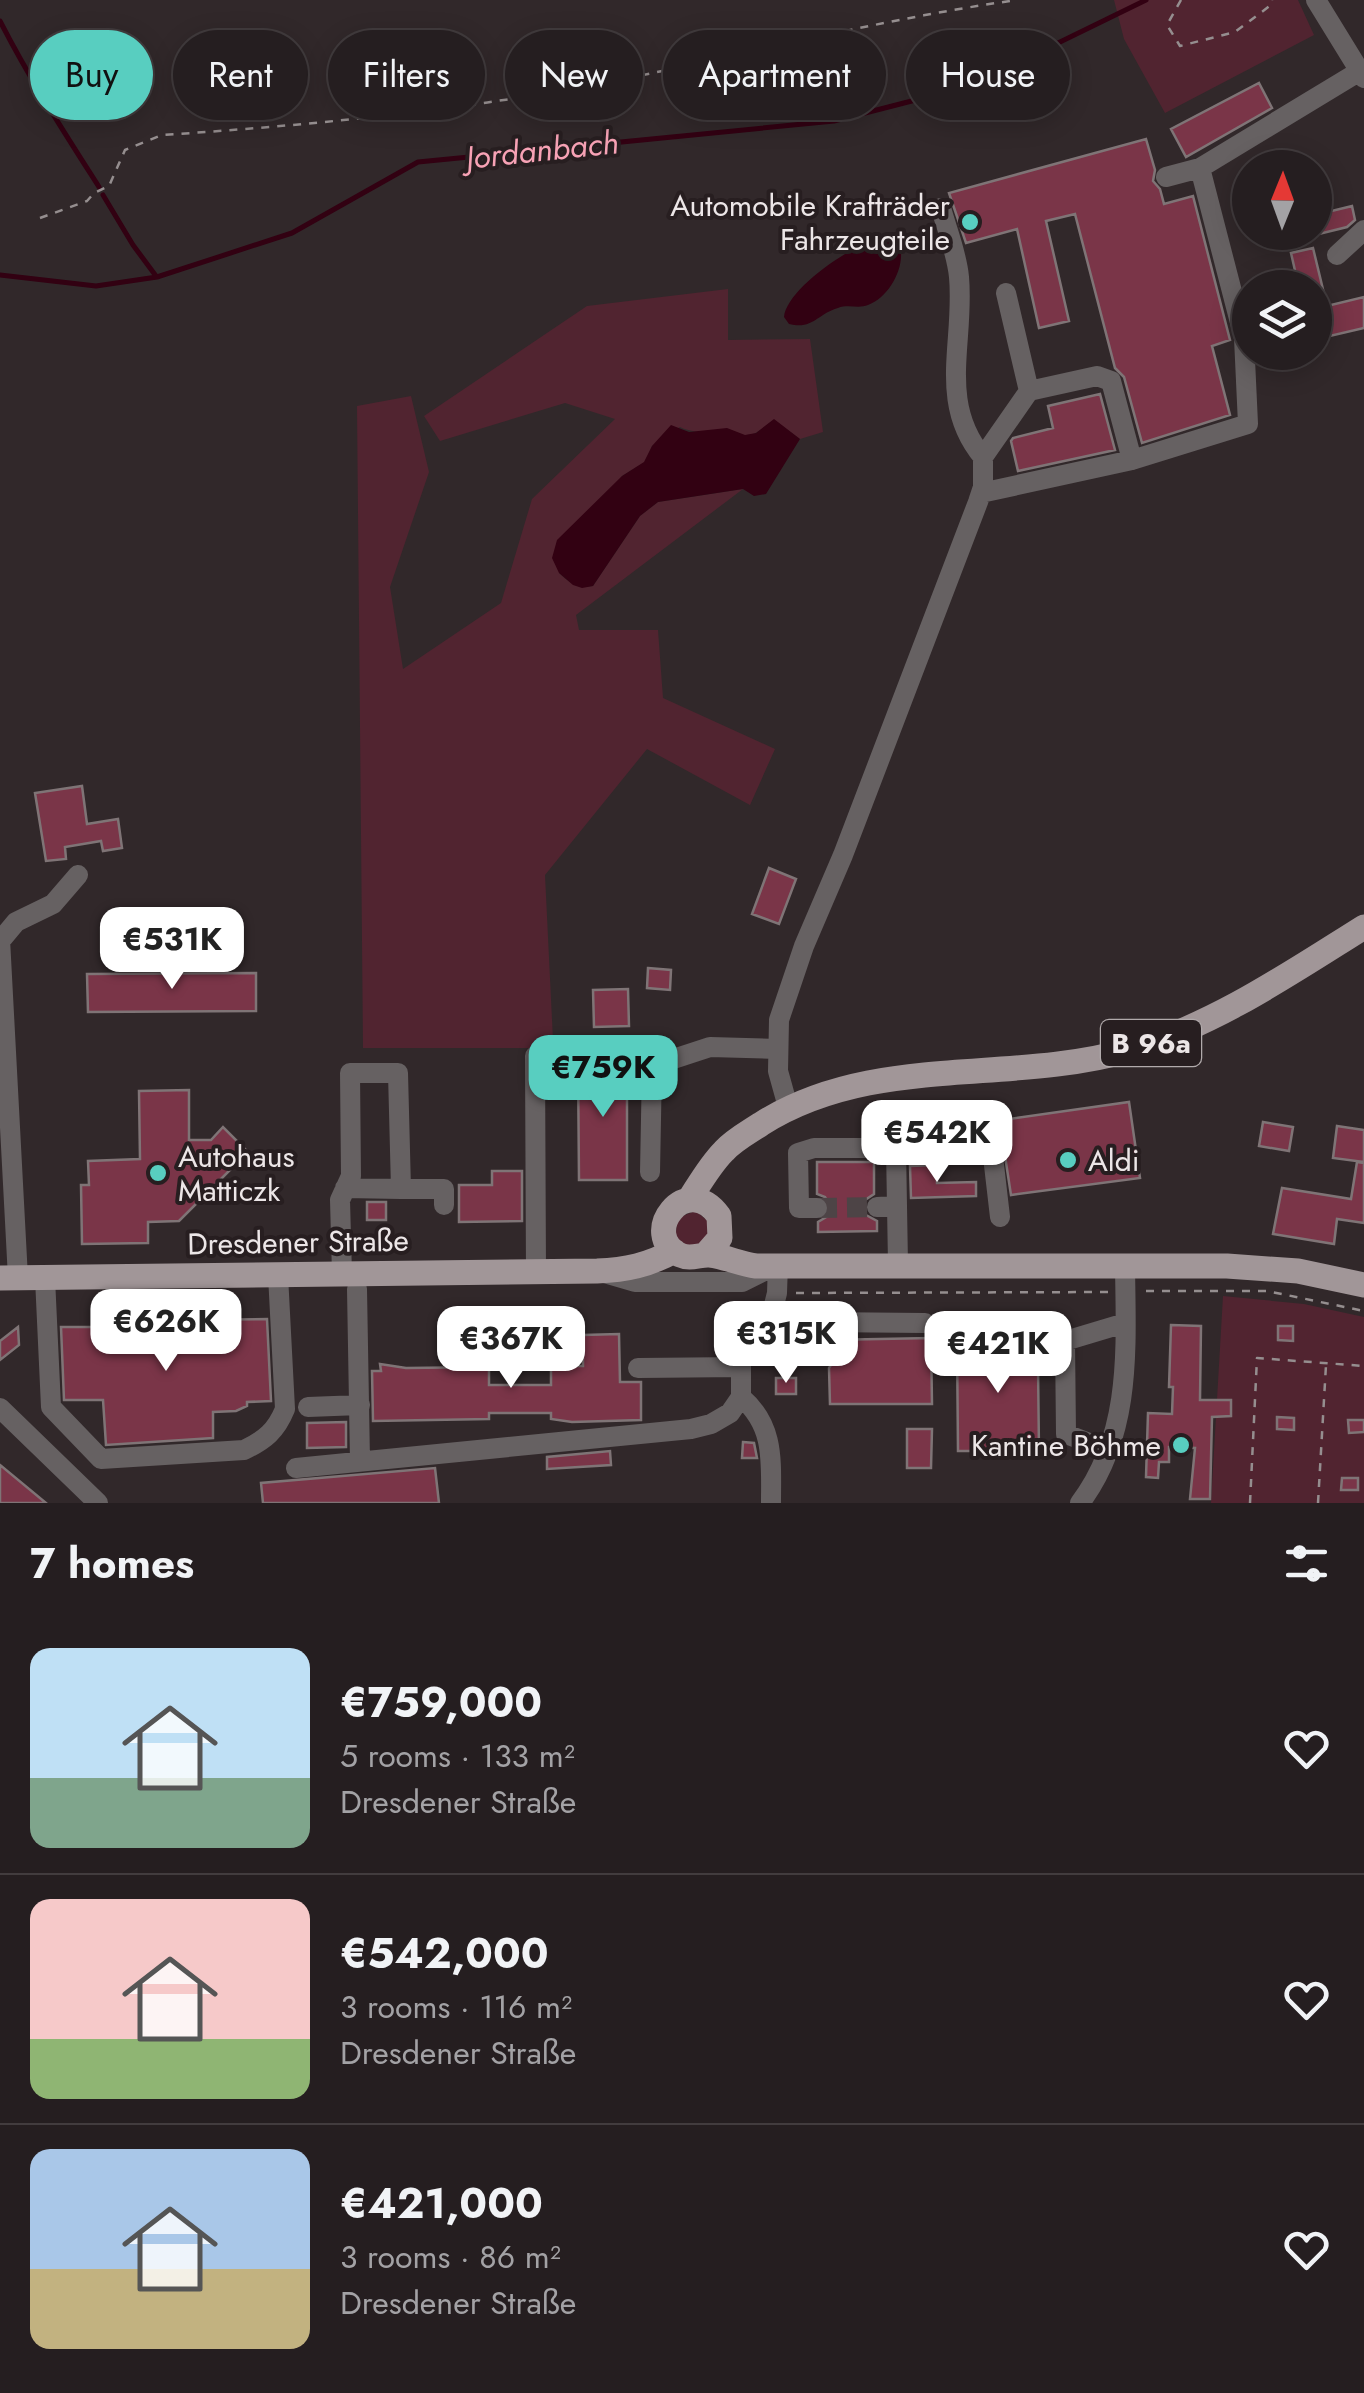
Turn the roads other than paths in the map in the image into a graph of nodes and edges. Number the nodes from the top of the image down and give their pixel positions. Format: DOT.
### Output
graph roads {
  1 [pos="1316,0"];
  2 [pos="1362,74"];
  3 [pos="1200,168"];
  4 [pos="1166,177"];
  5 [pos="941,208"];
  6 [pos="1364,230"];
  7 [pos="1337,255"];
  8 [pos="1006,294"];
  9 [pos="1028,390"];
  10 [pos="983,457"];
  11 [pos="1132,460"];
  12 [pos="981,493"];
  13 [pos="78,874"];
  14 [pos="1364,927"];
  15 [pos="0,940"];
  16 [pos="777,1050"];
  17 [pos="535,1056"];
  18 [pos="788,1107"];
  19 [pos="991,1139"];
  20 [pos="650,1172"];
  21 [pos="345,1188"];
  22 [pos="401,1189"];
  23 [pos="700,1204"];
  24 [pos="444,1205"];
  25 [pos="817,1208"];
  26 [pos="1000,1217"];
  27 [pos="669,1243"];
  28 [pos="713,1246"];
  29 [pos="778,1264"];
  30 [pos="898,1264"];
  31 [pos="536,1272"];
  32 [pos="597,1272"];
  33 [pos="278,1275"];
  34 [pos="9,1278"];
  35 [pos="45,1278"];
  36 [pos="1125,1279"];
  37 [pos="350,1282"];
  38 [pos="1364,1285"];
  39 [pos="925,1323"];
  40 [pos="1125,1324"];
  41 [pos="824,1356"];
  42 [pos="741,1360"];
  43 [pos="638,1368"];
  44 [pos="741,1397"];
  45 [pos="360,1405"];
  46 [pos="308,1407"];
  47 [pos="0,1408"];
  48 [pos="1110,1451"];
  49 [pos="360,1461"];
  50 [pos="296,1468"];
  51 [pos="98,1503"];
  52 [pos="771,1503"];
  53 [pos="1080,1503"];
  1 -- 2 [label="street"];
  2 -- 3 [label="street"];
  3 -- 4 [label="street"];
  3 -- 11 [label="street"];
  5 -- 10 [label="street"];
  6 -- 7 [label="street"];
  8 -- 9 [label="street"];
  9 -- 10 [label="street"];
  9 -- 11 [label="street"];
  10 -- 12 [label="street"];
  11 -- 12 [label="street"];
  12 -- 16 [label="street"];
  13 -- 15 [label="street"];
  14 -- 18 [label="main road, B 96a"];
  15 -- 34 [label="street"];
  16 -- 18 [label="street"];
  16 -- 20 [label="street"];
  17 -- 31 [label="street"];
  18 -- 23 [label="main road, B 96a"];
  19 -- 26 [label="street"];
  21 -- 22 [label="street"];
  21 -- 22 [label="street"];
  21 -- 37 [label="street"];
  22 -- 24 [label="street"];
  23 -- 27 [label="main road, Dresdener Straße"];
  23 -- 28 [label="main road"];
  25 -- 30 [label="street"];
  27 -- 28 [label="main road"];
  27 -- 32 [label="main road, Dresdener Straße"];
  28 -- 29 [label="main road"];
  29 -- 30 [label="main road"];
  29 -- 32 [label="street"];
  29 -- 42 [label="street"];
  30 -- 36 [label="main road"];
  31 -- 32 [label="main road, Dresdener Straße"];
  31 -- 37 [label="main road, Dresdener Straße"];
  33 -- 35 [label="main road, Dresdener Straße"];
  33 -- 35 [label="street"];
  33 -- 37 [label="main road, Dresdener Straße"];
  34 -- 35 [label="main road, Dresdener Straße"];
  36 -- 38 [label="main road"];
  36 -- 40 [label="street"];
  37 -- 45 [label="street"];
  39 -- 42 [label="street"];
  40 -- 48 [label="street"];
  40 -- 48 [label="street"];
  41 -- 42 [label="street"];
  42 -- 43 [label="street"];
  42 -- 44 [label="street"];
  44 -- 49 [label="street"];
  44 -- 52 [label="street"];
  45 -- 46 [label="street"];
  45 -- 49 [label="street"];
  47 -- 51 [label="street"];
  48 -- 53 [label="street"];
  49 -- 50 [label="street"];
}
